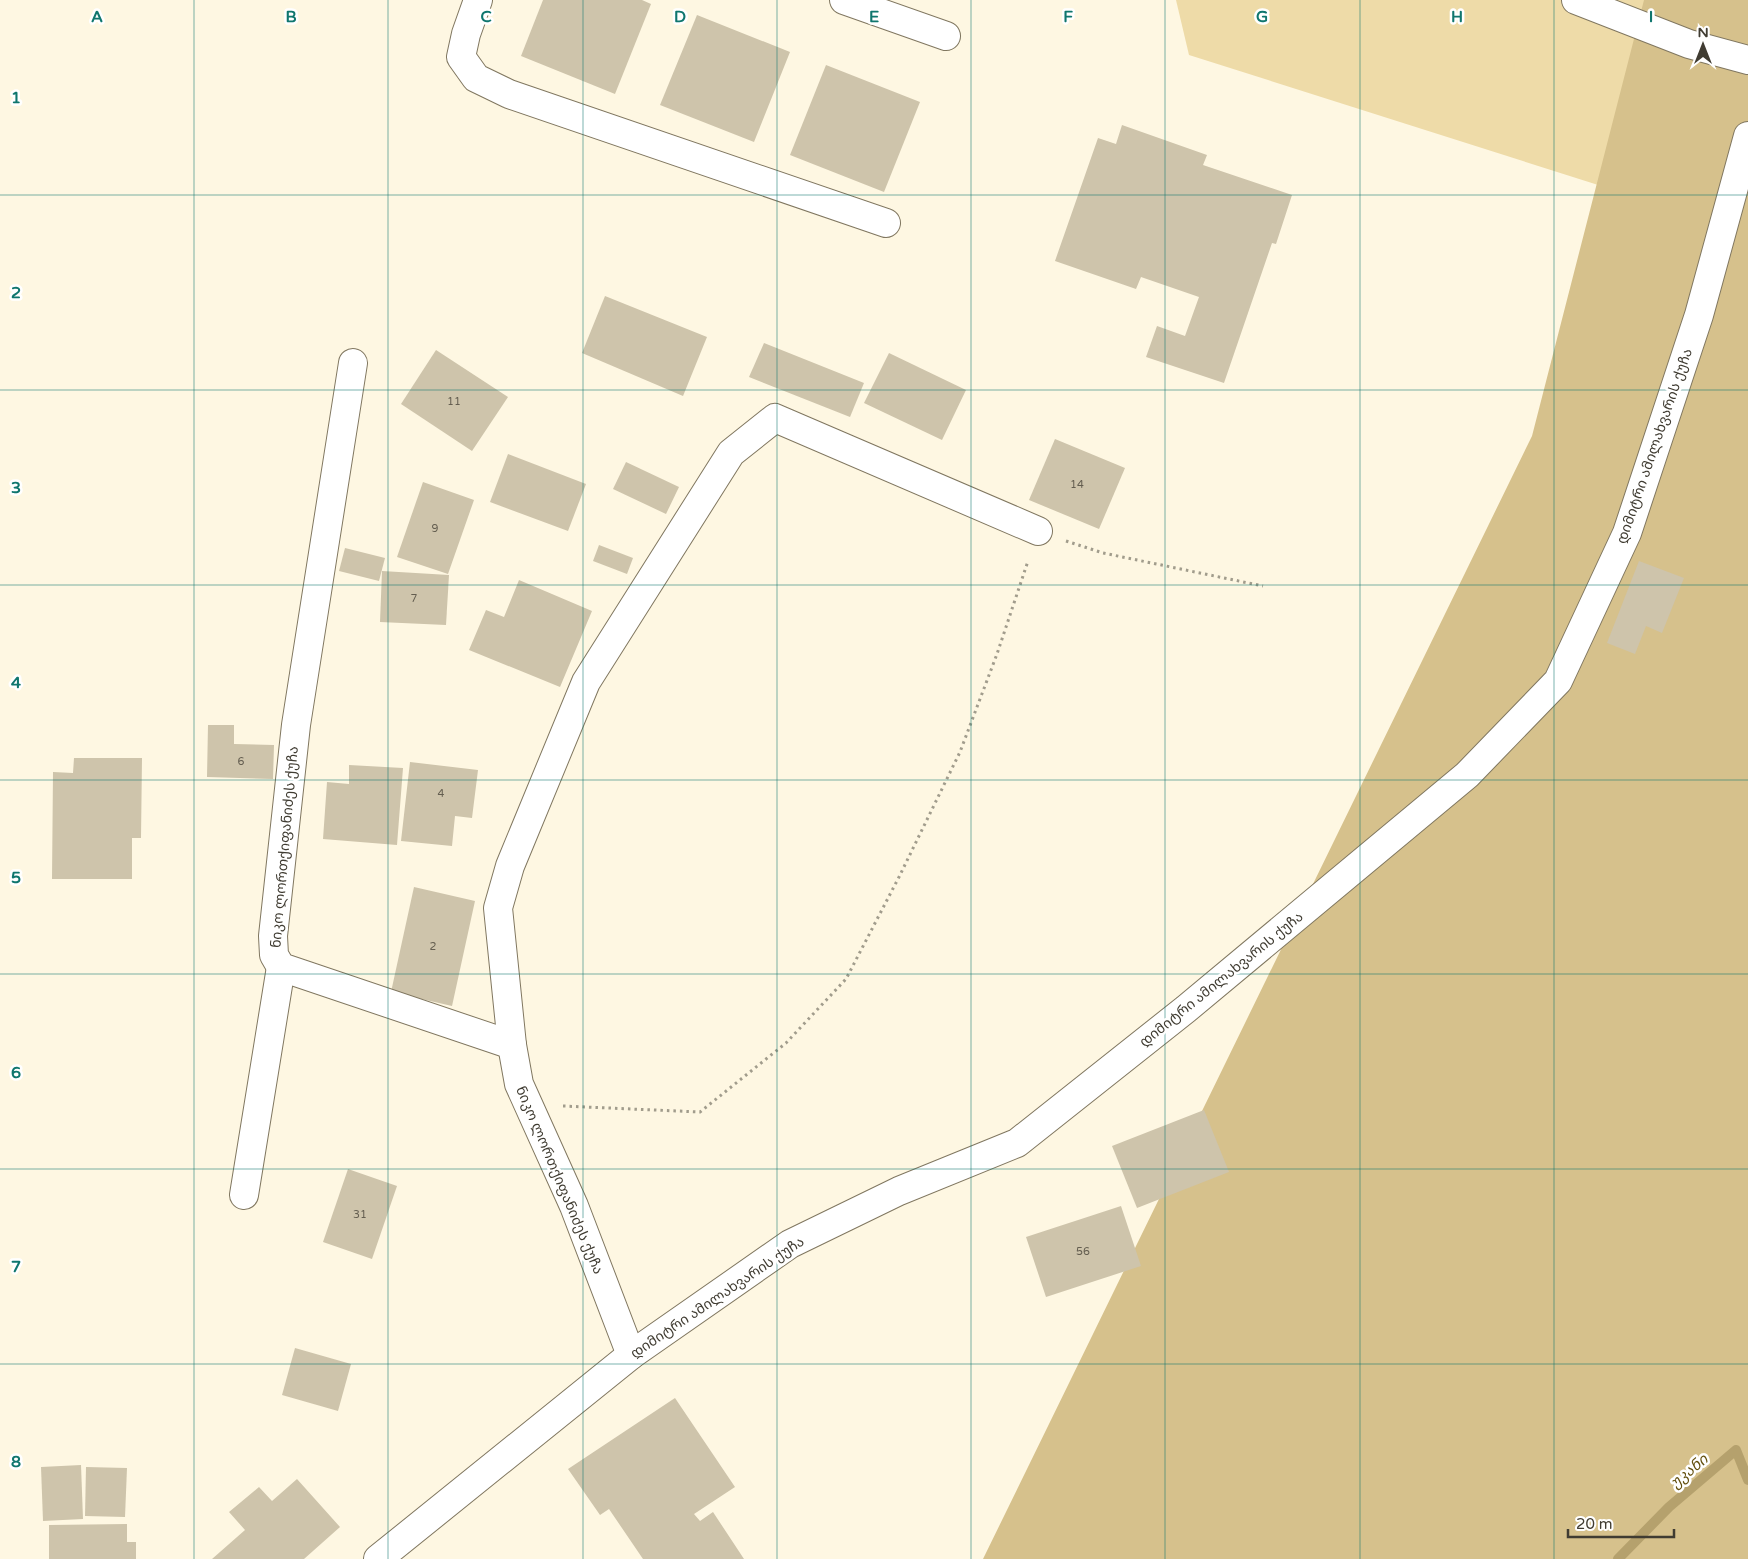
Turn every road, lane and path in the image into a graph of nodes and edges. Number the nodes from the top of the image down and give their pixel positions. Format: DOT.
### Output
graph roads {
  1 [pos="478,0"];
  2 [pos="844,0"];
  3 [pos="1576,0"];
  4 [pos="946,36"];
  5 [pos="1748,60"];
  6 [pos="1748,136"];
  7 [pos="886,223"];
  8 [pos="353,363"];
  9 [pos="1038,531"];
  10 [pos="1263,586"];
  11 [pos="281,967"];
  12 [pos="512,1045"];
  13 [pos="529,1105"];
  14 [pos="244,1195"];
  15 [pos="631,1355"];
  16 [pos="378,1559"];
  1 -- 7 [label="street"];
  2 -- 4 [label="street"];
  3 -- 5 [label="street"];
  6 -- 15 [label="street, დიმიტრი ამილახვარის ქუჩა"];
  8 -- 11 [label="street, ნიკო ლორთქიფანიძეს ქუჩა"];
  9 -- 10 [label="path"];
  9 -- 12 [label="street"];
  9 -- 13 [label="path"];
  11 -- 12 [label="street, ნიკო ლორთქიფანიძეს ქუჩა"];
  11 -- 14 [label="street"];
  12 -- 13 [label="street, ნიკო ლორთქიფანიძეს ქუჩა"];
  13 -- 15 [label="street, ნიკო ლორთქიფანიძეს ქუჩა"];
  15 -- 16 [label="street, დიმიტრი ამილახვარის ქუჩა"];
}
